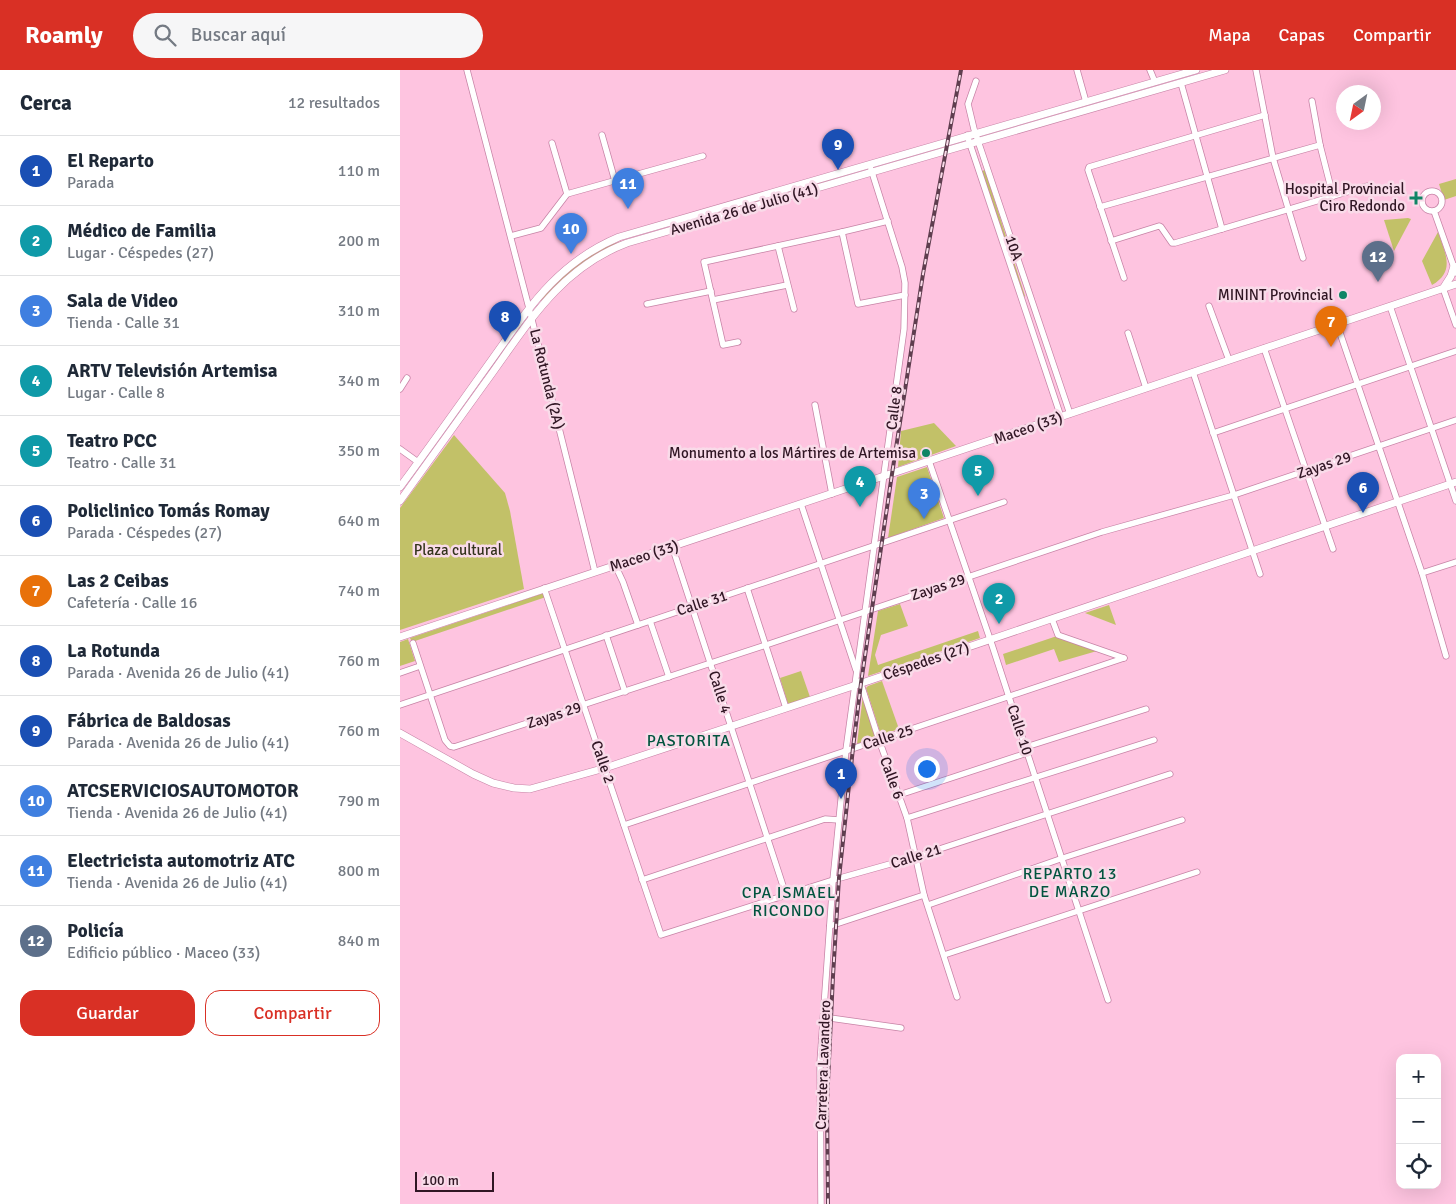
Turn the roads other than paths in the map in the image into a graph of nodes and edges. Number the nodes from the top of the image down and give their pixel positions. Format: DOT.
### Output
graph roads {
  1 [pos="467,70"];
  2 [pos="1077,70"];
  3 [pos="1150,70"];
  4 [pos="1196,70"];
  5 [pos="1224,70"];
  6 [pos="1256,70"];
  7 [pos="976,81"];
  8 [pos="1155,82"];
  9 [pos="1181,83"];
  10 [pos="1312,101"];
  11 [pos="1086,102"];
  12 [pos="1265,115"];
  13 [pos="971,134"];
  14 [pos="602,135"];
  15 [pos="1195,135"];
  16 [pos="974,142"];
  17 [pos="552,143"];
  18 [pos="1320,145"];
  19 [pos="703,156"];
  20 [pos="1273,158"];
  21 [pos="871,168"];
  22 [pos="1207,177"];
  23 [pos="615,181"];
  24 [pos="1367,186"];
  25 [pos="567,194"];
  26 [pos="1334,196"];
  27 [pos="1100,207"];
  28 [pos="1288,210"];
  29 [pos="1434,211"];
  30 [pos="888,221"];
  31 [pos="1222,229"];
  32 [pos="842,232"];
  33 [pos="511,236"];
  34 [pos="1111,241"];
  35 [pos="778,246"];
  36 [pos="1303,258"];
  37 [pos="1455,269"];
  38 [pos="1124,278"];
  39 [pos="1456,284"];
  40 [pos="788,285"];
  41 [pos="1443,288"];
  42 [pos="711,291"];
  43 [pos="905,295"];
  44 [pos="713,300"];
  45 [pos="647,304"];
  46 [pos="1033,304"];
  47 [pos="1209,306"];
  48 [pos="1390,306"];
  49 [pos="1024,307"];
  50 [pos="529,308"];
  51 [pos="794,309"];
  52 [pos="532,319"];
  53 [pos="1337,324"];
  54 [pos="1456,325"];
  55 [pos="1128,333"];
  56 [pos="738,342"];
  57 [pos="1264,348"];
  58 [pos="1456,351"];
  59 [pos="1229,360"];
  60 [pos="1411,366"];
  61 [pos="1193,372"];
  62 [pos="408,378"];
  63 [pos="1357,384"];
  64 [pos="1146,388"];
  65 [pos="400,389"];
  66 [pos="816,405"];
  67 [pos="1285,409"];
  68 [pos="1070,414"];
  69 [pos="1061,417"];
  70 [pos="1456,420"];
  71 [pos="1432,428"];
  72 [pos="1213,433"];
  73 [pos="1378,446"];
  74 [pos="400,449"];
  75 [pos="929,461"];
  76 [pos="418,462"];
  77 [pos="1306,471"];
  78 [pos="884,476"];
  79 [pos="1453,483"];
  80 [pos="400,487"];
  81 [pos="832,494"];
  82 [pos="1234,495"];
  83 [pos="400,501"];
  84 [pos="1456,501"];
  85 [pos="1004,502"];
  86 [pos="1398,502"];
  87 [pos="801,504"];
  88 [pos="949,520"];
  89 [pos="1324,526"];
  90 [pos="672,546"];
  91 [pos="875,546"];
  92 [pos="1332,549"];
  93 [pos="1252,551"];
  94 [pos="1456,562"];
  95 [pos="820,564"];
  96 [pos="615,565"];
  97 [pos="595,572"];
  98 [pos="1260,574"];
  99 [pos="1422,574"];
  100 [pos="969,577"];
  101 [pos="544,588"];
  102 [pos="746,588"];
  103 [pos="692,607"];
  104 [pos="866,611"];
  105 [pos="1052,618"];
  106 [pos="840,620"];
  107 [pos="650,621"];
  108 [pos="638,624"];
  109 [pos="606,635"];
  110 [pos="400,637"];
  111 [pos="990,640"];
  112 [pos="414,643"];
  113 [pos="766,645"];
  114 [pos="565,649"];
  115 [pos="1446,656"];
  116 [pos="711,664"];
  117 [pos="420,666"];
  118 [pos="857,672"];
  119 [pos="400,673"];
  120 [pos="669,677"];
  121 [pos="858,684"];
  122 [pos="625,692"];
  123 [pos="430,695"];
  124 [pos="1009,696"];
  125 [pos="400,705"];
  126 [pos="584,705"];
  127 [pos="786,708"];
  128 [pos="1146,708"];
  129 [pos="731,726"];
  130 [pos="400,733"];
  131 [pos="879,740"];
  132 [pos="1154,740"];
  133 [pos="846,750"];
  134 [pos="1026,750"];
  135 [pos="605,768"];
  136 [pos="1170,774"];
  137 [pos="1036,777"];
  138 [pos="749,782"];
  139 [pos="899,795"];
  140 [pos="1048,814"];
  141 [pos="907,818"];
  142 [pos="839,820"];
  143 [pos="1182,820"];
  144 [pos="624,825"];
  145 [pos="768,838"];
  146 [pos="915,857"];
  147 [pos="1063,858"];
  148 [pos="1197,872"];
  149 [pos="642,880"];
  150 [pos="833,880"];
  151 [pos="786,895"];
  152 [pos="924,895"];
  153 [pos="928,905"];
  154 [pos="1079,910"];
  155 [pos="830,926"];
  156 [pos="661,935"];
  157 [pos="944,955"];
  158 [pos="956,997"];
  159 [pos="1108,1000"];
  160 [pos="823,1017"];
  161 [pos="900,1028"];
  162 [pos="821,1204"];
  1 -- 33 [label="street, La Rotunda (2A)"];
  2 -- 11 [label="street"];
  3 -- 8 [label="street"];
  4 -- 8 [label="main road, Avenida 26 de Julio (41)"];
  5 -- 9 [label="main road, Avenida 26 de Julio (41)"];
  6 -- 12 [label="street"];
  7 -- 13 [label="street, 10A"];
  8 -- 11 [label="main road, Avenida 26 de Julio (41)"];
  9 -- 15 [label="street"];
  9 -- 16 [label="main road, Avenida 26 de Julio (41)"];
  10 -- 18 [label="street"];
  11 -- 13 [label="main road, Avenida 26 de Julio (41)"];
  12 -- 15 [label="street"];
  12 -- 20 [label="street"];
  13 -- 16 [label="street, 10A"];
  13 -- 21 [label="main road, Avenida 26 de Julio (41)"];
  14 -- 23 [label="street"];
  15 -- 22 [label="street"];
  15 -- 27 [label="street"];
  16 -- 21 [label="main road, Avenida 26 de Julio (41)"];
  16 -- 46 [label="street, 10A"];
  16 -- 49 [label="street, 10A"];
  17 -- 25 [label="street"];
  18 -- 20 [label="street"];
  18 -- 26 [label="street"];
  19 -- 23 [label="street"];
  20 -- 22 [label="street"];
  20 -- 28 [label="street"];
  21 -- 30 [label="street, Calle 8"];
  21 -- 50 [label="main road, Avenida 26 de Julio (41)"];
  21 -- 52 [label="main road, Avenida 26 de Julio (41)"];
  22 -- 27 [label="street"];
  22 -- 31 [label="street"];
  23 -- 25 [label="street"];
  24 -- 26 [label="street"];
  25 -- 33 [label="street"];
  26 -- 28 [label="street"];
  27 -- 34 [label="street"];
  28 -- 31 [label="street"];
  28 -- 36 [label="street"];
  29 -- 37 [label="street"];
  30 -- 32 [label="street"];
  30 -- 43 [label="street, Calle 8"];
  31 -- 34 [label="street"];
  32 -- 35 [label="street"];
  32 -- 43 [label="street"];
  33 -- 50 [label="street, La Rotunda (2A)"];
  34 -- 38 [label="street"];
  35 -- 40 [label="street"];
  35 -- 42 [label="street"];
  37 -- 41 [label="main road"];
  39 -- 41 [label="main road, Maceo (33)"];
  40 -- 44 [label="street"];
  40 -- 51 [label="street"];
  41 -- 48 [label="main road, Maceo (33)"];
  41 -- 54 [label="street"];
  42 -- 44 [label="street"];
  42 -- 45 [label="street"];
  43 -- 78 [label="street, Calle 8"];
  44 -- 56 [label="street"];
  46 -- 49 [label="street"];
  46 -- 68 [label="street, 10A"];
  47 -- 59 [label="street"];
  48 -- 53 [label="main road, Maceo (33)"];
  48 -- 60 [label="street"];
  49 -- 69 [label="street, 10A"];
  50 -- 52 [label="street, La Rotunda (2A)"];
  50 -- 76 [label="main road, Avenida 26 de Julio (41)"];
  52 -- 83 [label="main road, Avenida 26 de Julio (41)"];
  52 -- 97 [label="street, La Rotunda (2A)"];
  53 -- 57 [label="main road, Maceo (33)"];
  53 -- 63 [label="street"];
  55 -- 64 [label="street"];
  57 -- 59 [label="main road, Maceo (33)"];
  57 -- 67 [label="street"];
  58 -- 60 [label="street"];
  59 -- 61 [label="main road, Maceo (33)"];
  60 -- 63 [label="street"];
  60 -- 71 [label="street"];
  61 -- 64 [label="main road, Maceo (33)"];
  61 -- 72 [label="street"];
  62 -- 65 [label="street"];
  63 -- 67 [label="street"];
  63 -- 73 [label="street"];
  64 -- 68 [label="main road, Maceo (33)"];
  66 -- 81 [label="street"];
  67 -- 72 [label="street"];
  67 -- 77 [label="street"];
  68 -- 69 [label="main road, Maceo (33)"];
  69 -- 75 [label="main road, Maceo (33)"];
  70 -- 71 [label="street, Zayas 29"];
  71 -- 73 [label="street, Zayas 29"];
  71 -- 79 [label="street"];
  72 -- 82 [label="street"];
  73 -- 77 [label="street, Zayas 29"];
  73 -- 86 [label="street"];
  74 -- 76 [label="street"];
  75 -- 78 [label="main road, Maceo (33)"];
  75 -- 88 [label="street, Calle 10"];
  76 -- 80 [label="main road, Avenida 26 de Julio (41)"];
  77 -- 82 [label="street, Zayas 29"];
  77 -- 89 [label="street"];
  78 -- 81 [label="main road, Maceo (33)"];
  78 -- 91 [label="street, Calle 8"];
  79 -- 84 [label="street"];
  79 -- 86 [label="main road, Céspedes (27)"];
  81 -- 87 [label="main road, Maceo (33)"];
  82 -- 93 [label="street"];
  82 -- 100 [label="street, Zayas 29"];
  85 -- 88 [label="street, Calle 31"];
  86 -- 89 [label="main road, Céspedes (27)"];
  86 -- 99 [label="street"];
  87 -- 90 [label="main road, Maceo (33)"];
  87 -- 95 [label="street"];
  88 -- 91 [label="street, Calle 31"];
  88 -- 100 [label="street, Calle 10"];
  89 -- 92 [label="street"];
  89 -- 93 [label="main road, Céspedes (27)"];
  90 -- 96 [label="main road, Maceo (33)"];
  90 -- 103 [label="street, Calle 4"];
  91 -- 95 [label="street, Calle 31"];
  91 -- 104 [label="street, Calle 8"];
  93 -- 98 [label="street"];
  93 -- 105 [label="main road, Céspedes (27)"];
  94 -- 99 [label="street"];
  95 -- 102 [label="street, Calle 31"];
  95 -- 106 [label="street"];
  96 -- 97 [label="main road, Maceo (33)"];
  96 -- 108 [label="street"];
  97 -- 101 [label="main road, Maceo (33)"];
  99 -- 115 [label="street"];
  100 -- 104 [label="street, Zayas 29"];
  100 -- 111 [label="street, Calle 10"];
  101 -- 110 [label="main road, Maceo (33)"];
  101 -- 114 [label="street, Calle 2"];
  102 -- 103 [label="street, Calle 31"];
  102 -- 113 [label="street"];
  103 -- 107 [label="street, Calle 31"];
  103 -- 116 [label="street, Calle 4"];
  104 -- 106 [label="street, Zayas 29"];
  104 -- 118 [label="street, Calle 8"];
  105 -- 111 [label="main road, Céspedes (27)"];
  105 -- 124 [label="street, Calle 25"];
  106 -- 113 [label="street, Zayas 29"];
  106 -- 118 [label="street"];
  107 -- 108 [label="street, Calle 31"];
  107 -- 120 [label="street"];
  108 -- 109 [label="street, Calle 31"];
  109 -- 114 [label="street, Calle 31"];
  109 -- 122 [label="street"];
  111 -- 121 [label="main road, Céspedes (27)"];
  111 -- 124 [label="street, Calle 10"];
  112 -- 117 [label="street"];
  113 -- 116 [label="street, Zayas 29"];
  113 -- 127 [label="street"];
  114 -- 123 [label="street, Calle 31"];
  114 -- 126 [label="street, Calle 2"];
  116 -- 120 [label="street, Zayas 29"];
  116 -- 129 [label="street, Calle 4"];
  117 -- 119 [label="street"];
  117 -- 123 [label="street"];
  118 -- 121 [label="street, Calle 8"];
  120 -- 122 [label="street, Zayas 29"];
  121 -- 127 [label="main road, Céspedes (27)"];
  121 -- 131 [label="street, Calle 6"];
  121 -- 133 [label="street, Calle 8"];
  122 -- 126 [label="street, Zayas 29"];
  123 -- 125 [label="street, Calle 31"];
  123 -- 126 [label="street, Zayas 29"];
  124 -- 131 [label="street, Calle 25"];
  124 -- 134 [label="street, Calle 10"];
  126 -- 135 [label="street, Calle 2"];
  127 -- 129 [label="main road, Céspedes (27)"];
  128 -- 134 [label="street"];
  129 -- 135 [label="main road, Céspedes (27)"];
  129 -- 138 [label="street, Calle 4"];
  130 -- 135 [label="main road, Céspedes (27)"];
  131 -- 133 [label="street, Calle 25"];
  131 -- 139 [label="street, Calle 6"];
  132 -- 137 [label="street"];
  133 -- 138 [label="street, Calle 25"];
  133 -- 142 [label="street, Calle 8"];
  134 -- 137 [label="street, Calle 10"];
  134 -- 139 [label="street"];
  135 -- 144 [label="street, Calle 2"];
  136 -- 140 [label="street, Calle 21"];
  137 -- 140 [label="street, Calle 10"];
  137 -- 141 [label="street"];
  138 -- 144 [label="street, Calle 25"];
  138 -- 145 [label="street, Calle 4"];
  139 -- 141 [label="street, Calle 6"];
  140 -- 146 [label="street, Calle 21"];
  140 -- 147 [label="street, Calle 10"];
  141 -- 146 [label="street, Calle 6"];
  142 -- 145 [label="street"];
  142 -- 150 [label="street, Carretera Lavandero"];
  143 -- 147 [label="street"];
  144 -- 149 [label="street, Calle 2"];
  145 -- 149 [label="street"];
  145 -- 151 [label="street, Calle 4"];
  146 -- 150 [label="street, Calle 21"];
  146 -- 152 [label="street, Calle 6"];
  147 -- 153 [label="street"];
  147 -- 154 [label="street, Calle 10"];
  148 -- 154 [label="street"];
  149 -- 156 [label="street, Calle 2"];
  150 -- 151 [label="street, Calle 21"];
  150 -- 155 [label="street, Carretera Lavandero"];
  151 -- 156 [label="street, Calle 21"];
  152 -- 153 [label="street, Calle 6"];
  152 -- 155 [label="street"];
  153 -- 157 [label="street, Calle 6"];
  154 -- 157 [label="street"];
  154 -- 159 [label="street, Calle 10"];
  155 -- 160 [label="street, Carretera Lavandero"];
  157 -- 158 [label="street, Calle 6"];
  160 -- 161 [label="street"];
  160 -- 162 [label="street, Carretera Lavandero"];
}
